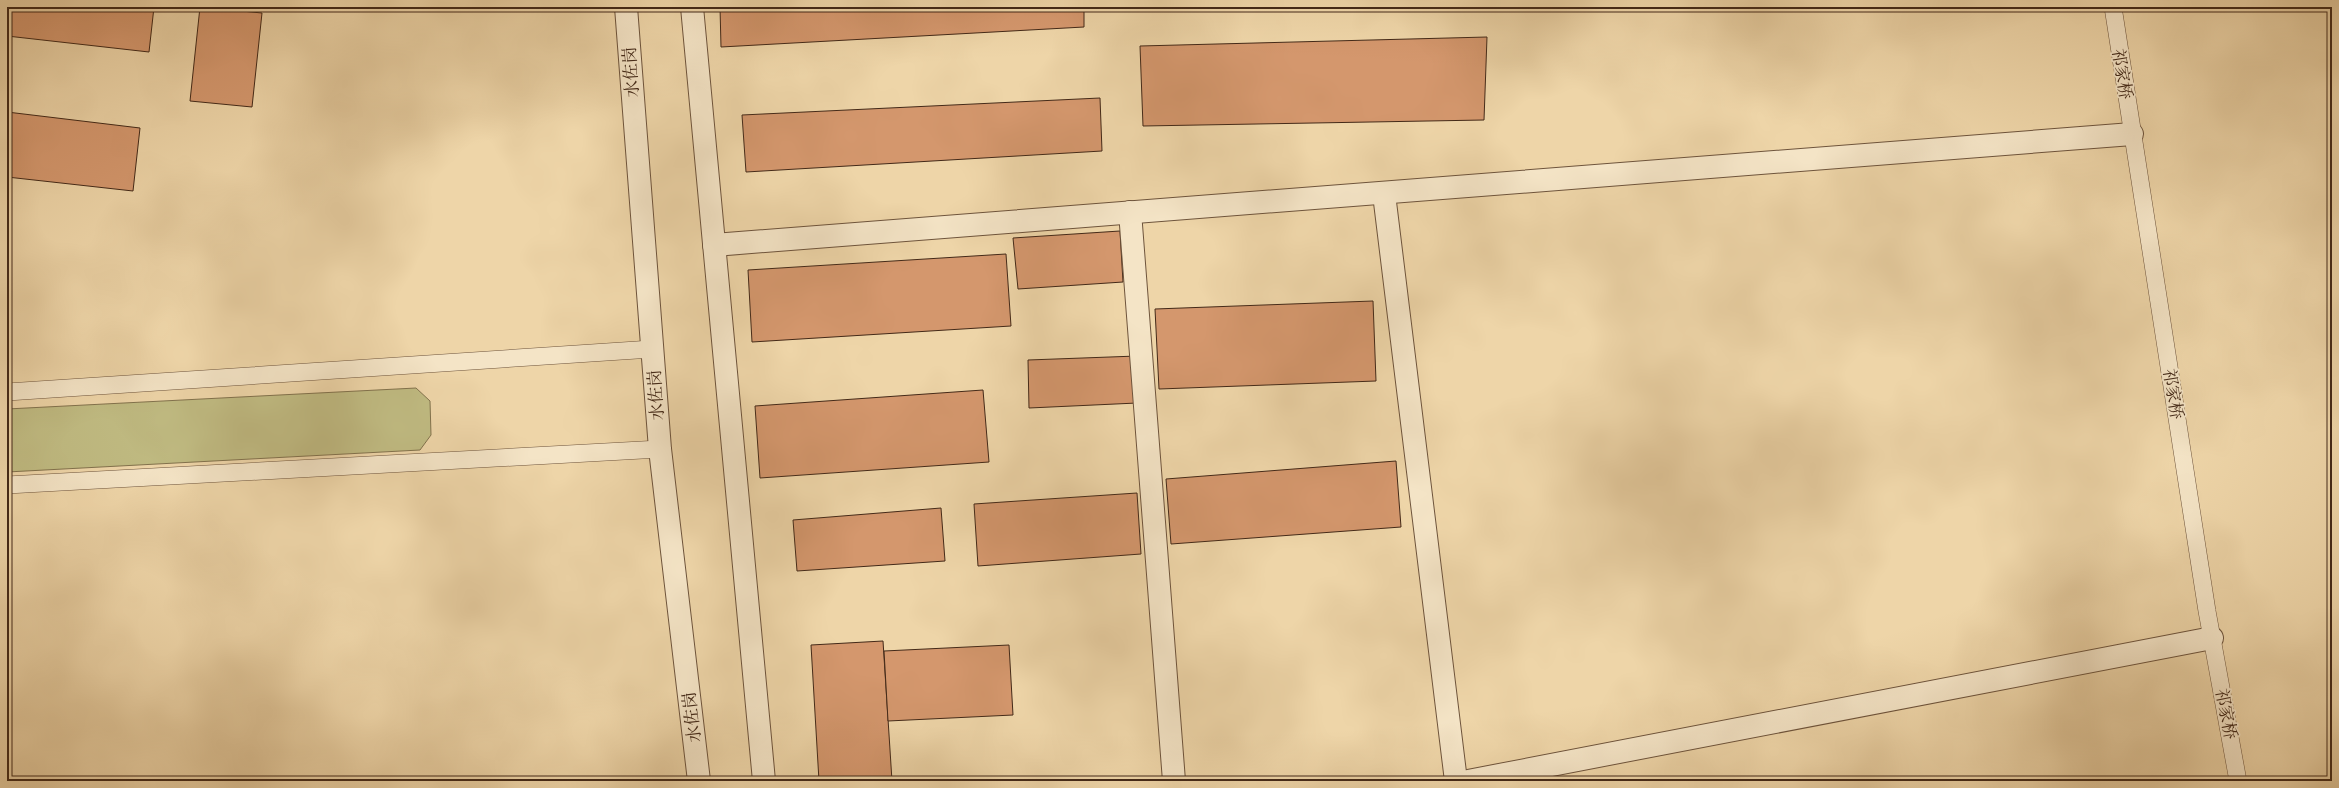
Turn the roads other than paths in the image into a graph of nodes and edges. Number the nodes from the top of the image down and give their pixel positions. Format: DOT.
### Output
graph roads {
  1 [pos="626,7"];
  2 [pos="692,7"];
  3 [pos="2113,7"];
  4 [pos="2132,134"];
  5 [pos="1384,194"];
  6 [pos="1130,212"];
  7 [pos="714,245"];
  8 [pos="652,349"];
  9 [pos="7,392"];
  10 [pos="660,449"];
  11 [pos="7,485"];
  12 [pos="2212,638"];
  13 [pos="699,781"];
  14 [pos="764,781"];
  15 [pos="1174,781"];
  16 [pos="1456,781"];
  17 [pos="1468,781"];
  18 [pos="2238,781"];
  1 -- 8 [label="street, 水佐岗"];
  2 -- 7 [label="street"];
  3 -- 4 [label="lane, 祁家桥"];
  4 -- 5 [label="street"];
  4 -- 12 [label="lane, 祁家桥"];
  5 -- 6 [label="street"];
  5 -- 16 [label="street"];
  6 -- 7 [label="street"];
  6 -- 15 [label="street"];
  7 -- 14 [label="street"];
  8 -- 9 [label="lane"];
  8 -- 10 [label="street, 水佐岗"];
  10 -- 11 [label="lane"];
  10 -- 13 [label="street, 水佐岗"];
  12 -- 17 [label="street"];
  12 -- 18 [label="lane, 祁家桥"];
}
